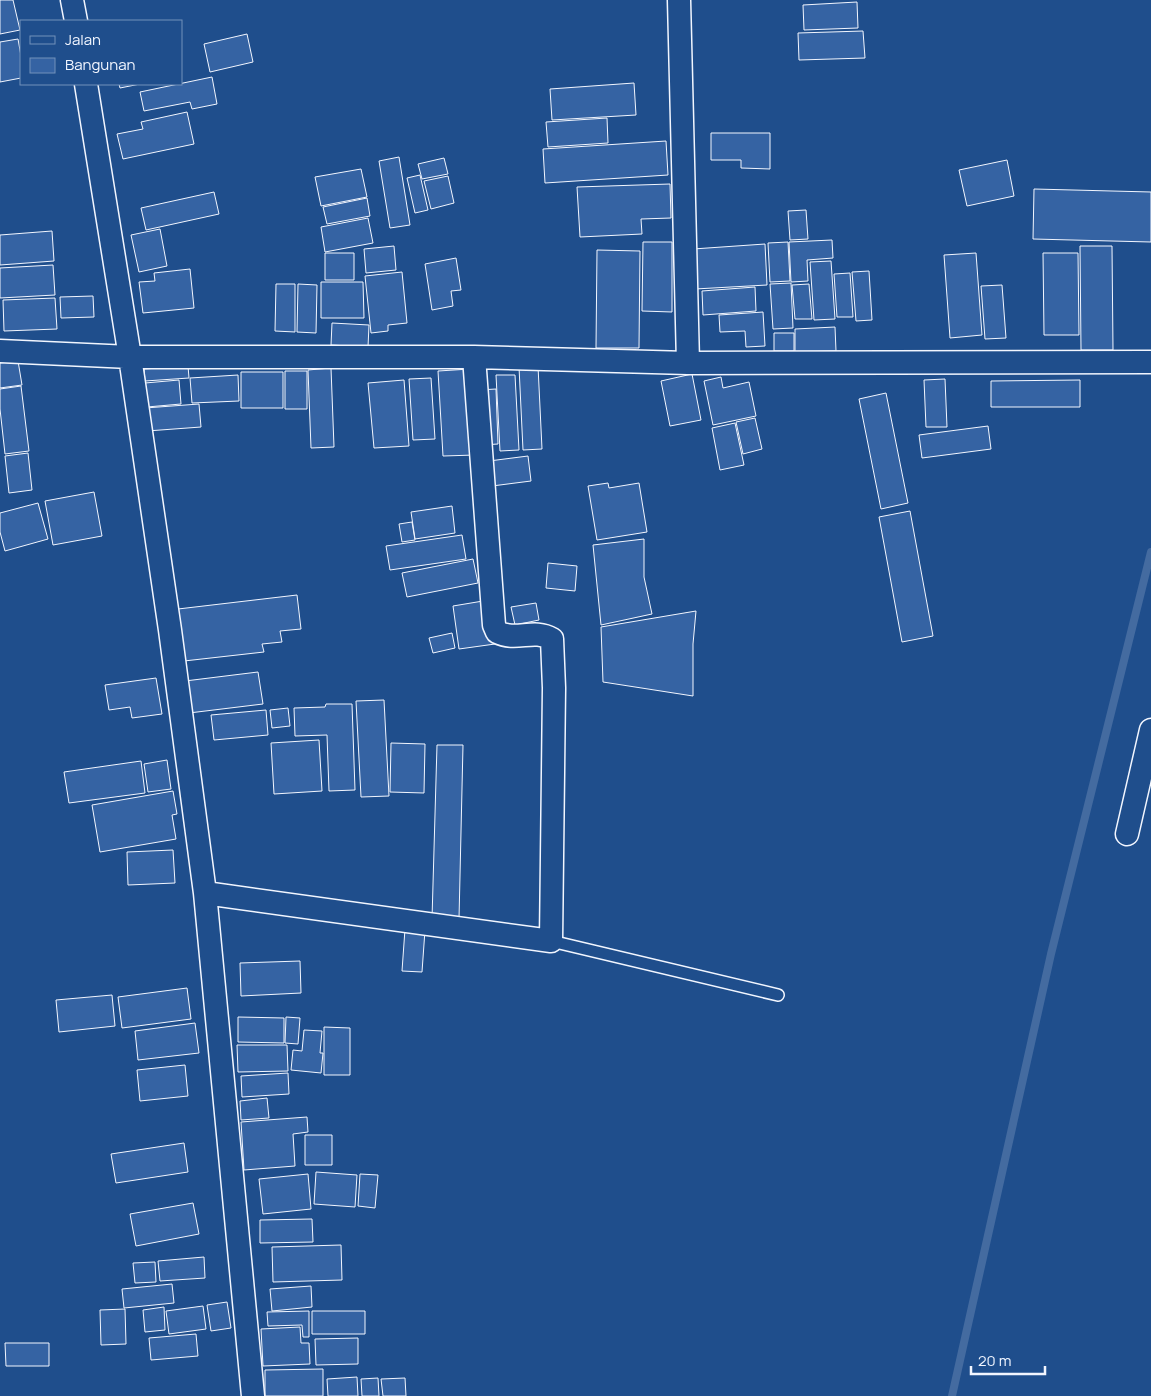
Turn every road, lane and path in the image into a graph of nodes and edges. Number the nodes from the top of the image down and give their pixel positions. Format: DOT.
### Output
graph roads {
  1 [pos="72,0"];
  2 [pos="678,0"];
  3 [pos="76,20"];
  4 [pos="86,85"];
  5 [pos="0,351"];
  6 [pos="130,357"];
  7 [pos="474,357"];
  8 [pos="1151,362"];
  9 [pos="688,363"];
  10 [pos="1151,730"];
  11 [pos="1127,834"];
  12 [pos="205,893"];
  13 [pos="551,941"];
  14 [pos="778,995"];
  15 [pos="253,1396"];
  1 -- 3 [label="street"];
  2 -- 9 [label="street"];
  4 -- 6 [label="street"];
  5 -- 6 [label="street"];
  6 -- 7 [label="street"];
  6 -- 12 [label="street"];
  7 -- 9 [label="street"];
  7 -- 13 [label="street"];
  8 -- 9 [label="street"];
  10 -- 11 [label="street"];
  12 -- 13 [label="street"];
  12 -- 15 [label="street"];
  13 -- 14 [label="lane"];
}
